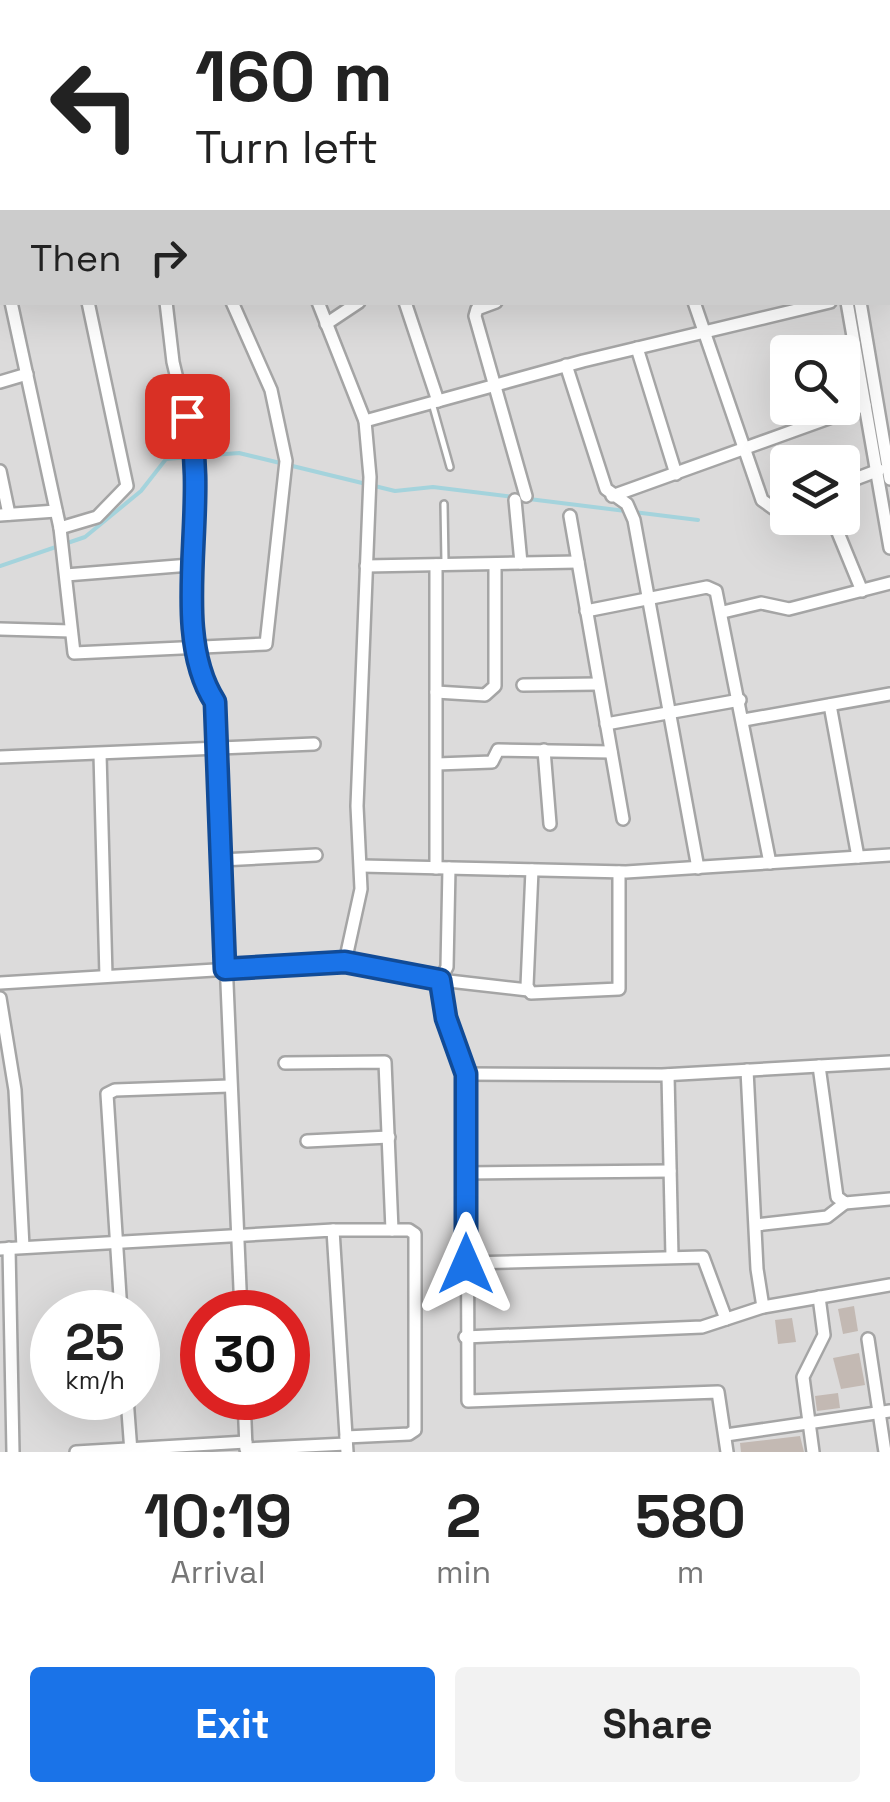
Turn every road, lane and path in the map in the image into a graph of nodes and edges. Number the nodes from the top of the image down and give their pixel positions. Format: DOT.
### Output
graph roads {
  1 [pos="13,305"];
  2 [pos="89,305"];
  3 [pos="166,305"];
  4 [pos="233,305"];
  5 [pos="319,305"];
  6 [pos="354,305"];
  7 [pos="407,305"];
  8 [pos="490,305"];
  9 [pos="695,305"];
  10 [pos="818,305"];
  11 [pos="848,305"];
  12 [pos="860,305"];
  13 [pos="326,324"];
  14 [pos="702,333"];
  15 [pos="637,348"];
  16 [pos="566,366"];
  17 [pos="27,374"];
  18 [pos="0,382"];
  19 [pos="494,386"];
  20 [pos="434,402"];
  21 [pos="864,404"];
  22 [pos="365,421"];
  23 [pos="744,451"];
  24 [pos="886,465"];
  25 [pos="450,467"];
  26 [pos="0,471"];
  27 [pos="676,474"];
  28 [pos="860,476"];
  29 [pos="612,496"];
  30 [pos="444,504"];
  31 [pos="770,506"];
  32 [pos="56,510"];
  33 [pos="4,515"];
  34 [pos="570,516"];
  35 [pos="60,530"];
  36 [pos="839,535"];
  37 [pos="890,548"];
  38 [pos="578,562"];
  39 [pos="495,564"];
  40 [pos="521,564"];
  41 [pos="190,565"];
  42 [pos="441,565"];
  43 [pos="366,566"];
  44 [pos="66,576"];
  45 [pos="890,582"];
  46 [pos="862,591"];
  47 [pos="648,599"];
  48 [pos="586,612"];
  49 [pos="723,612"];
  50 [pos="0,629"];
  51 [pos="71,630"];
  52 [pos="198,649"];
  53 [pos="598,684"];
  54 [pos="523,685"];
  55 [pos="436,692"];
  56 [pos="890,694"];
  57 [pos="740,700"];
  58 [pos="830,705"];
  59 [pos="669,711"];
  60 [pos="744,720"];
  61 [pos="606,724"];
  62 [pos="314,744"];
  63 [pos="216,749"];
  64 [pos="544,750"];
  65 [pos="611,752"];
  66 [pos="100,754"];
  67 [pos="0,757"];
  68 [pos="436,764"];
  69 [pos="623,819"];
  70 [pos="550,824"];
  71 [pos="890,854"];
  72 [pos="316,855"];
  73 [pos="858,857"];
  74 [pos="221,860"];
  75 [pos="770,863"];
  76 [pos="360,866"];
  77 [pos="443,868"];
  78 [pos="698,868"];
  79 [pos="532,870"];
  80 [pos="619,872"];
  81 [pos="345,962"];
  82 [pos="225,969"];
  83 [pos="106,976"];
  84 [pos="440,980"];
  85 [pos="0,983"];
  86 [pos="528,990"];
  87 [pos="0,998"];
  88 [pos="3,1027"];
  89 [pos="890,1062"];
  90 [pos="285,1063"];
  91 [pos="819,1066"];
  92 [pos="747,1070"];
  93 [pos="466,1074"];
  94 [pos="668,1075"];
  95 [pos="229,1086"];
  96 [pos="389,1137"];
  97 [pos="307,1141"];
  98 [pos="670,1171"];
  99 [pos="466,1173"];
  100 [pos="890,1199"];
  101 [pos="845,1203"];
  102 [pos="756,1225"];
  103 [pos="332,1230"];
  104 [pos="392,1230"];
  105 [pos="238,1235"];
  106 [pos="116,1240"];
  107 [pos="24,1246"];
  108 [pos="4,1249"];
  109 [pos="672,1256"];
  110 [pos="466,1264"];
  111 [pos="890,1285"];
  112 [pos="119,1290"];
  113 [pos="240,1290"];
  114 [pos="819,1297"];
  115 [pos="763,1306"];
  116 [pos="726,1319"];
  117 [pos="465,1337"];
  118 [pos="868,1339"];
  119 [pos="6,1384"];
  120 [pos="885,1412"];
  121 [pos="129,1420"];
  122 [pos="245,1420"];
  123 [pos="809,1423"];
  124 [pos="726,1435"];
  125 [pos="346,1444"];
  126 [pos="246,1448"];
  127 [pos="131,1450"];
  128 [pos="13,1452"];
  129 [pos="76,1452"];
  130 [pos="727,1452"];
  131 [pos="813,1452"];
  132 [pos="885,1452"];
  1 -- 17 [label="street"];
  2 -- 35 [label="street"];
  3 -- 41 [label="street"];
  4 -- 52 [label="street"];
  5 -- 13 [label="street"];
  6 -- 13 [label="street"];
  7 -- 20 [label="street"];
  8 -- 19 [label="street"];
  9 -- 14 [label="street"];
  10 -- 14 [label="street"];
  11 -- 21 [label="street"];
  12 -- 24 [label="street"];
  13 -- 22 [label="street"];
  14 -- 15 [label="street"];
  14 -- 23 [label="street"];
  15 -- 16 [label="street"];
  15 -- 27 [label="street"];
  16 -- 19 [label="street"];
  16 -- 29 [label="street"];
  17 -- 18 [label="street"];
  17 -- 32 [label="street"];
  19 -- 20 [label="street"];
  19 -- 40 [label="street"];
  20 -- 22 [label="street"];
  20 -- 25 [label="lane"];
  21 -- 23 [label="street"];
  21 -- 24 [label="street"];
  22 -- 43 [label="street"];
  23 -- 27 [label="street"];
  23 -- 31 [label="street"];
  24 -- 28 [label="street"];
  24 -- 37 [label="street"];
  26 -- 33 [label="street"];
  27 -- 29 [label="street"];
  29 -- 47 [label="street"];
  30 -- 42 [label="lane"];
  32 -- 33 [label="street"];
  32 -- 35 [label="street"];
  34 -- 38 [label="street"];
  35 -- 44 [label="street"];
  36 -- 46 [label="street"];
  38 -- 40 [label="street"];
  38 -- 48 [label="street"];
  39 -- 40 [label="street"];
  39 -- 42 [label="street"];
  39 -- 55 [label="street"];
  41 -- 44 [label="street"];
  41 -- 52 [label="street"];
  42 -- 43 [label="street"];
  42 -- 55 [label="street"];
  43 -- 76 [label="street"];
  44 -- 51 [label="street"];
  45 -- 46 [label="street"];
  46 -- 49 [label="street"];
  47 -- 48 [label="street"];
  47 -- 49 [label="street"];
  47 -- 59 [label="street"];
  48 -- 53 [label="street"];
  49 -- 57 [label="street"];
  50 -- 51 [label="street"];
  51 -- 52 [label="street"];
  52 -- 63 [label="street"];
  53 -- 54 [label="street"];
  53 -- 61 [label="street"];
  55 -- 68 [label="street"];
  56 -- 58 [label="street"];
  57 -- 59 [label="street"];
  57 -- 60 [label="street"];
  58 -- 60 [label="street"];
  58 -- 73 [label="street"];
  59 -- 61 [label="street"];
  59 -- 78 [label="street"];
  60 -- 75 [label="street"];
  61 -- 65 [label="street"];
  62 -- 63 [label="street"];
  63 -- 66 [label="street"];
  63 -- 74 [label="street"];
  64 -- 65 [label="street"];
  64 -- 68 [label="street"];
  64 -- 70 [label="street"];
  65 -- 69 [label="street"];
  66 -- 67 [label="street"];
  66 -- 83 [label="street"];
  68 -- 77 [label="street"];
  71 -- 73 [label="street"];
  72 -- 74 [label="street"];
  73 -- 75 [label="street"];
  74 -- 82 [label="street"];
  75 -- 78 [label="street"];
  76 -- 77 [label="street"];
  76 -- 81 [label="street"];
  77 -- 79 [label="street"];
  77 -- 84 [label="street"];
  78 -- 80 [label="street"];
  79 -- 80 [label="street"];
  79 -- 86 [label="street"];
  80 -- 86 [label="street"];
  81 -- 82 [label="street"];
  81 -- 84 [label="street"];
  82 -- 83 [label="street"];
  82 -- 95 [label="street"];
  83 -- 85 [label="street"];
  84 -- 86 [label="street"];
  84 -- 93 [label="street"];
  87 -- 88 [label="street"];
  88 -- 107 [label="street"];
  89 -- 91 [label="street"];
  90 -- 96 [label="street"];
  91 -- 92 [label="street"];
  91 -- 101 [label="street"];
  92 -- 94 [label="street"];
  92 -- 102 [label="street"];
  93 -- 94 [label="street"];
  93 -- 99 [label="street"];
  94 -- 98 [label="street"];
  95 -- 105 [label="street"];
  95 -- 106 [label="street"];
  96 -- 97 [label="street"];
  96 -- 104 [label="street"];
  98 -- 99 [label="street"];
  98 -- 109 [label="street"];
  99 -- 110 [label="street"];
  100 -- 101 [label="street"];
  101 -- 102 [label="street"];
  102 -- 115 [label="street"];
  103 -- 104 [label="street"];
  103 -- 105 [label="street"];
  103 -- 125 [label="street"];
  104 -- 125 [label="street"];
  105 -- 106 [label="street"];
  105 -- 113 [label="street"];
  106 -- 107 [label="street"];
  106 -- 112 [label="street"];
  107 -- 108 [label="street"];
  108 -- 119 [label="street"];
  109 -- 110 [label="street"];
  109 -- 116 [label="street"];
  110 -- 117 [label="street"];
  111 -- 114 [label="street"];
  114 -- 115 [label="street"];
  114 -- 123 [label="street"];
  115 -- 116 [label="street"];
  116 -- 117 [label="street"];
  117 -- 124 [label="street"];
  118 -- 120 [label="street"];
  119 -- 128 [label="street"];
  120 -- 123 [label="street"];
  120 -- 132 [label="street"];
  121 -- 127 [label="street"];
  122 -- 126 [label="street"];
  123 -- 124 [label="street"];
  123 -- 131 [label="street"];
  124 -- 130 [label="street"];
  125 -- 126 [label="street"];
  126 -- 127 [label="street"];
  127 -- 129 [label="street"];
}
